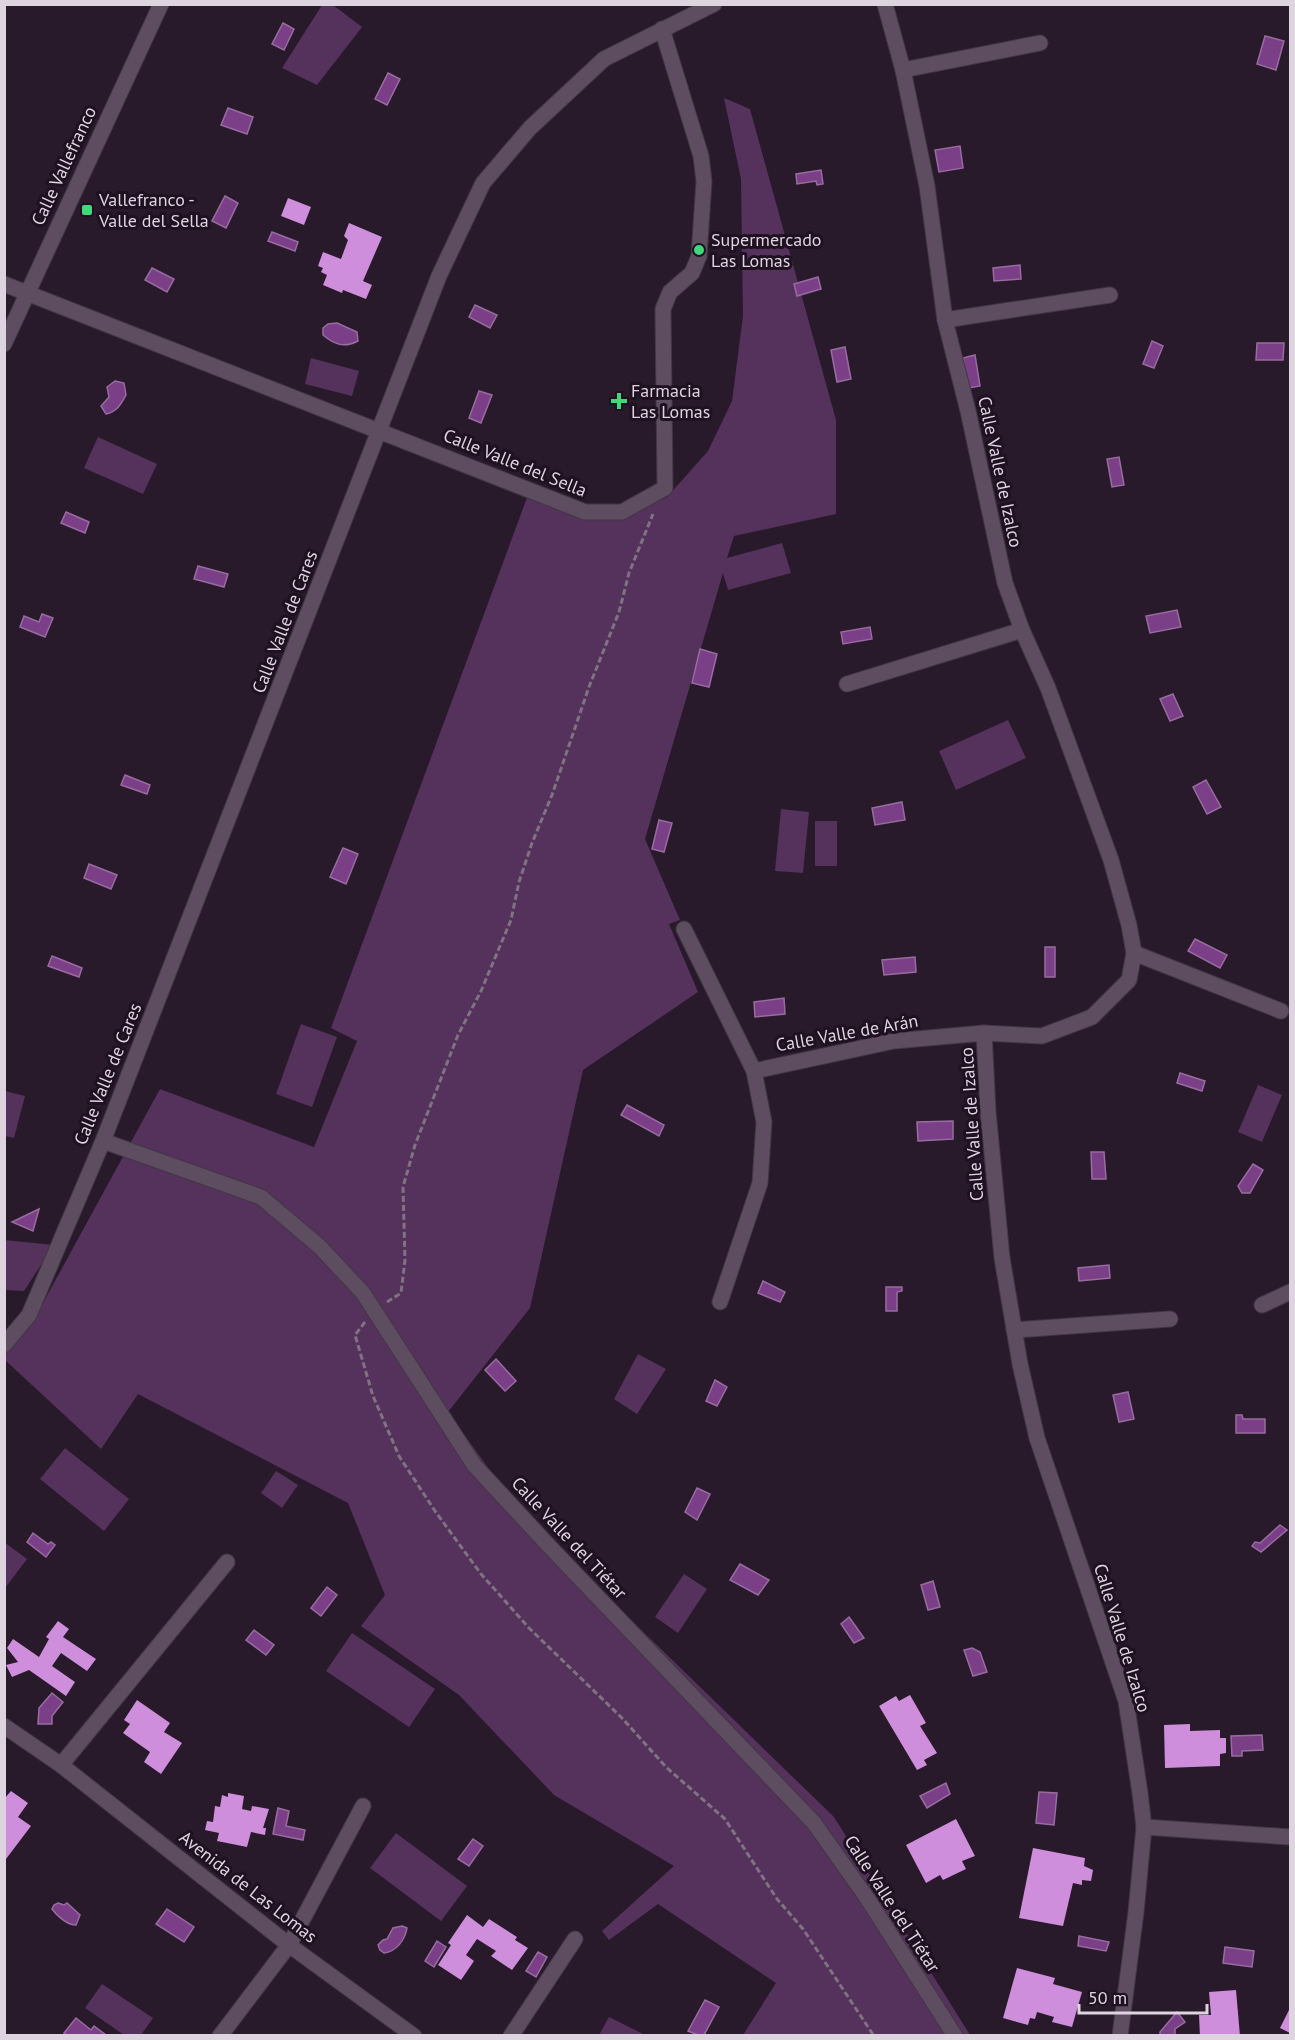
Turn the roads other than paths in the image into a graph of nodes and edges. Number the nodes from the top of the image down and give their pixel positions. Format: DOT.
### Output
graph roads {
  1 [pos="161,4"];
  2 [pos="714,4"];
  3 [pos="885,4"];
  4 [pos="662,29"];
  5 [pos="1040,43"];
  6 [pos="903,70"];
  7 [pos="4,284"];
  8 [pos="27,293"];
  9 [pos="1110,295"];
  10 [pos="945,320"];
  11 [pos="4,344"];
  12 [pos="380,430"];
  13 [pos="1022,630"];
  14 [pos="847,684"];
  15 [pos="684,929"];
  16 [pos="1134,953"];
  17 [pos="1281,1011"];
  18 [pos="984,1033"];
  19 [pos="754,1071"];
  20 [pos="103,1141"];
  21 [pos="1290,1292"];
  22 [pos="720,1302"];
  23 [pos="1262,1305"];
  24 [pos="1170,1319"];
  25 [pos="1014,1330"];
  26 [pos="4,1345"];
  27 [pos="227,1562"];
  28 [pos="4,1726"];
  29 [pos="61,1765"];
  30 [pos="363,1806"];
  31 [pos="1144,1827"];
  32 [pos="1290,1837"];
  33 [pos="575,1939"];
  34 [pos="289,1945"];
  35 [pos="220,2036"];
  36 [pos="414,2036"];
  37 [pos="511,2036"];
  38 [pos="955,2036"];
  39 [pos="1120,2036"];
  1 -- 8 [label="street, Calle Vallefranco"];
  2 -- 4 [label="street, Calle Valle de Cares"];
  3 -- 6 [label="street, Calle Valle de Izalco"];
  4 -- 12 [label="street, Calle Valle de Cares"];
  4 -- 12 [label="street, Calle Valle del Sella"];
  5 -- 6 [label="street"];
  6 -- 10 [label="street, Calle Valle de Izalco"];
  7 -- 8 [label="street, Calle Valle del Sella"];
  8 -- 11 [label="street, Calle Vallefranco"];
  8 -- 12 [label="street, Calle Valle del Sella"];
  9 -- 10 [label="street"];
  10 -- 13 [label="street, Calle Valle de Izalco"];
  12 -- 20 [label="street, Calle Valle de Cares"];
  13 -- 14 [label="street"];
  13 -- 16 [label="street, Calle Valle de Izalco"];
  15 -- 19 [label="street"];
  16 -- 17 [label="street"];
  16 -- 18 [label="street, Calle Valle de Izalco"];
  18 -- 19 [label="street, Calle Valle de Arán"];
  18 -- 25 [label="street, Calle Valle de Izalco"];
  19 -- 22 [label="street"];
  20 -- 26 [label="street, Calle Valle de Cares"];
  20 -- 38 [label="street, Calle Valle del Tiétar"];
  21 -- 23 [label="street"];
  24 -- 25 [label="street"];
  25 -- 31 [label="street, Calle Valle de Izalco"];
  27 -- 29 [label="street"];
  28 -- 29 [label="street, Avenida de Las Lomas"];
  29 -- 34 [label="street, Avenida de Las Lomas"];
  30 -- 34 [label="street"];
  31 -- 32 [label="street"];
  31 -- 39 [label="street, Calle Valle de Izalco"];
  33 -- 37 [label="street"];
  34 -- 35 [label="street"];
  34 -- 36 [label="street, Avenida de Las Lomas"];
}
